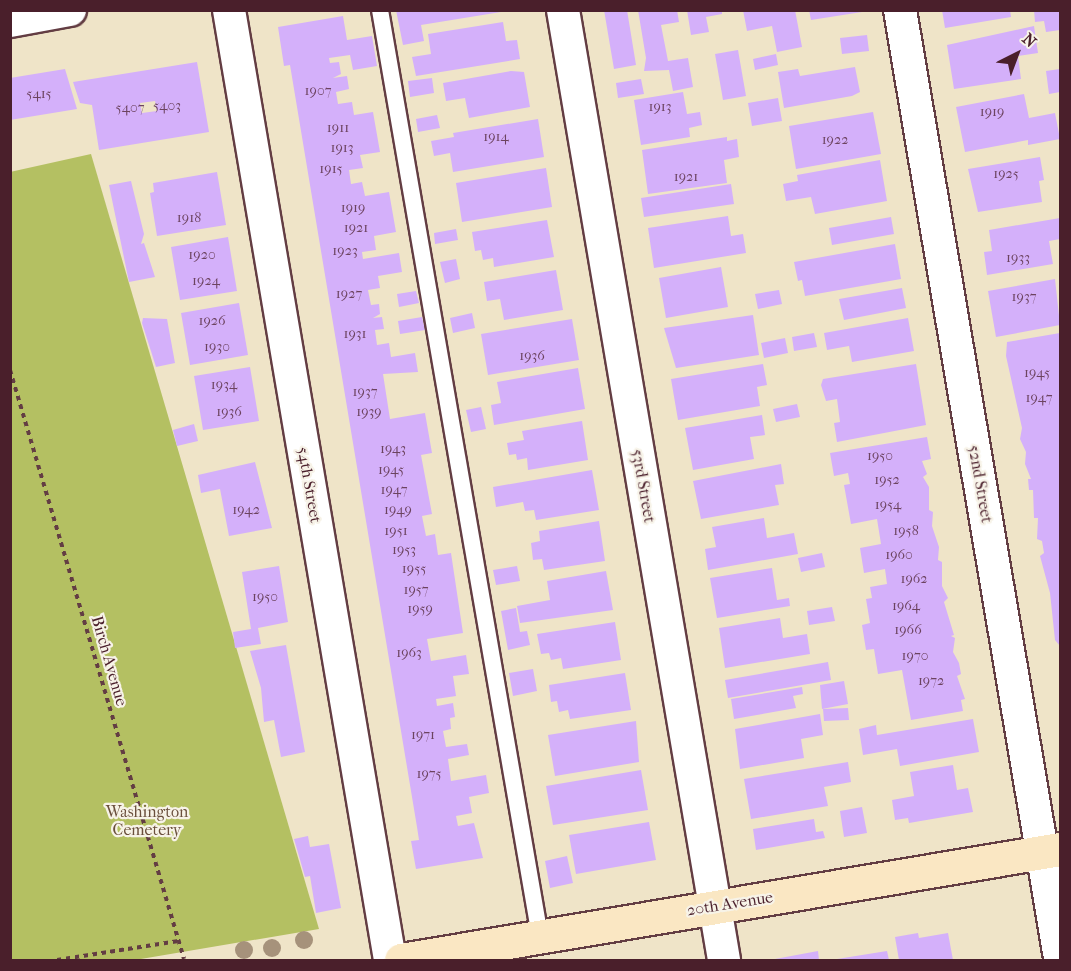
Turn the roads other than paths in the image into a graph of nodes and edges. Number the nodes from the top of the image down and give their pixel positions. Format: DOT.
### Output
graph roads {
  1 [pos="69,10"];
  2 [pos="229,10"];
  3 [pos="380,10"];
  4 [pos="563,10"];
  5 [pos="900,10"];
  6 [pos="10,21"];
  7 [pos="1051,850"];
  8 [pos="715,906"];
  9 [pos="540,936"];
  10 [pos="1060,958"];
  11 [pos="390,960"];
  12 [pos="401,960"];
  13 [pos="724,960"];
  1 -- 6 [label="street"];
  2 -- 11 [label="street, 54th Street"];
  3 -- 9 [label="lane"];
  4 -- 8 [label="street, 53rd Street"];
  5 -- 7 [label="street, 52nd Street"];
  7 -- 8 [label="street, 20th Avenue"];
  7 -- 10 [label="street, 52nd Street"];
  8 -- 9 [label="street, 20th Avenue"];
  8 -- 13 [label="street, 53rd Street"];
  9 -- 12 [label="street, 20th Avenue"];
}
